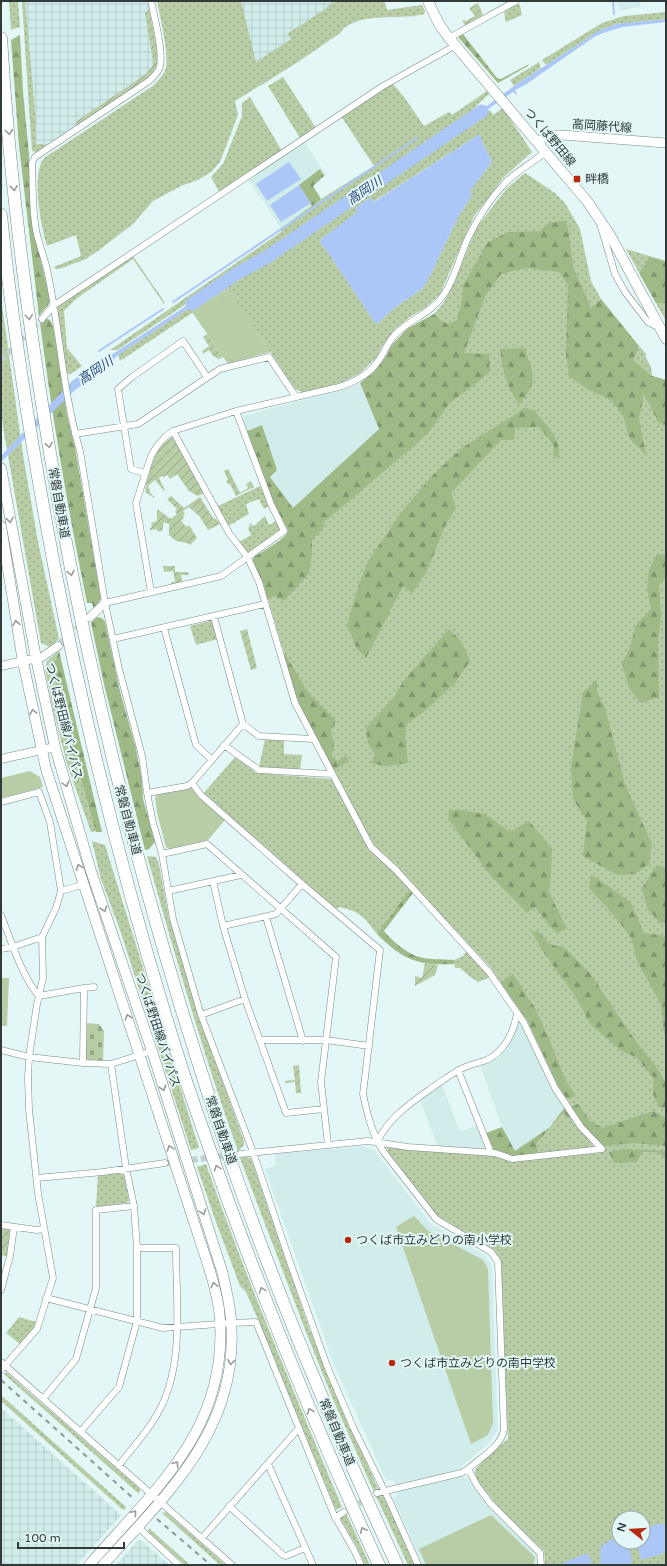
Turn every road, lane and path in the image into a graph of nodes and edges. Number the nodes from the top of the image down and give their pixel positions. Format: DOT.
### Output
graph roads {
  1 [pos="151,1"];
  2 [pos="428,1"];
  3 [pos="516,1"];
  4 [pos="1,38"];
  5 [pos="453,42"];
  6 [pos="538,141"];
  7 [pos="666,143"];
  8 [pos="546,152"];
  9 [pos="1,215"];
  10 [pos="598,216"];
  11 [pos="53,306"];
  12 [pos="42,318"];
  13 [pos="660,328"];
  14 [pos="666,339"];
  15 [pos="208,377"];
  16 [pos="296,397"];
  17 [pos="236,412"];
  18 [pos="124,427"];
  19 [pos="174,431"];
  20 [pos="75,434"];
  21 [pos="1,468"];
  22 [pos="145,473"];
  23 [pos="1,526"];
  24 [pos="248,558"];
  25 [pos="151,592"];
  26 [pos="105,603"];
  27 [pos="265,604"];
  28 [pos="90,617"];
  29 [pos="214,617"];
  30 [pos="164,628"];
  31 [pos="113,640"];
  32 [pos="58,646"];
  33 [pos="36,658"];
  34 [pos="23,662"];
  35 [pos="1,666"];
  36 [pos="243,724"];
  37 [pos="313,739"];
  38 [pos="224,745"];
  39 [pos="55,747"];
  40 [pos="41,750"];
  41 [pos="1,759"];
  42 [pos="212,760"];
  43 [pos="331,774"];
  44 [pos="192,783"];
  45 [pos="147,793"];
  46 [pos="1,802"];
  47 [pos="162,854"];
  48 [pos="241,874"];
  49 [pos="212,881"];
  50 [pos="85,884"];
  51 [pos="302,884"];
  52 [pos="168,891"];
  53 [pos="61,892"];
  54 [pos="281,908"];
  55 [pos="1,915"];
  56 [pos="266,917"];
  57 [pos="223,926"];
  58 [pos="42,936"];
  59 [pos="13,946"];
  60 [pos="1,949"];
  61 [pos="94,987"];
  62 [pos="84,988"];
  63 [pos="39,996"];
  64 [pos="245,999"];
  65 [pos="517,1012"];
  66 [pos="201,1015"];
  67 [pos="260,1040"];
  68 [pos="303,1040"];
  69 [pos="326,1040"];
  70 [pos="369,1046"];
  71 [pos="1,1050"];
  72 [pos="152,1051"];
  73 [pos="140,1054"];
  74 [pos="29,1057"];
  75 [pos="83,1063"];
  76 [pos="111,1064"];
  77 [pos="458,1070"];
  78 [pos="324,1109"];
  79 [pos="377,1142"];
  80 [pos="328,1145"];
  81 [pos="253,1152"];
  82 [pos="491,1153"];
  83 [pos="240,1154"];
  84 [pos="165,1163"];
  85 [pos="126,1168"];
  86 [pos="36,1178"];
  87 [pos="134,1206"];
  88 [pos="1,1225"];
  89 [pos="14,1227"];
  90 [pos="43,1229"];
  91 [pos="137,1248"];
  92 [pos="1,1290"];
  93 [pos="46,1298"];
  94 [pos="90,1309"];
  95 [pos="137,1321"];
  96 [pos="232,1323"];
  97 [pos="220,1324"];
  98 [pos="177,1327"];
  99 [pos="2,1366"];
  100 [pos="43,1399"];
  101 [pos="299,1428"];
  102 [pos="80,1432"];
  103 [pos="268,1464"];
  104 [pos="119,1465"];
  105 [pos="468,1469"];
  106 [pos="385,1491"];
  107 [pos="377,1493"];
  108 [pos="151,1494"];
  109 [pos="160,1502"];
  110 [pos="230,1506"];
  111 [pos="344,1512"];
  112 [pos="335,1518"];
  113 [pos="138,1527"];
  114 [pos="202,1538"];
  115 [pos="305,1548"];
  116 [pos="89,1565"];
  117 [pos="103,1565"];
  118 [pos="179,1565"];
  119 [pos="232,1565"];
  120 [pos="313,1565"];
  121 [pos="361,1565"];
  122 [pos="379,1565"];
  123 [pos="397,1565"];
  124 [pos="418,1565"];
  125 [pos="542,1565"];
  1 -- 11 [label="street"];
  2 -- 5 [label="main road, つくば野田線"];
  3 -- 5 [label="street"];
  4 -- 123 [label="highway, 常磐自動車道, one-way"];
  5 -- 6 [label="main road, つくば野田線"];
  5 -- 11 [label="street"];
  6 -- 7 [label="main road, 高岡藤代線"];
  6 -- 8 [label="main road, つくば野田線"];
  8 -- 10 [label="main road, つくば野田線"];
  8 -- 16 [label="street"];
  122 -- 9 [label="highway, 常磐自動車道, one-way"];
  10 -- 13 [label="main road, つくば野田線"];
  10 -- 13 [label="street"];
  11 -- 12 [label="street"];
  11 -- 20 [label="street"];
  13 -- 14 [label="main road, つくば野田線"];
  15 -- 16 [label="street"];
  15 -- 18 [label="street"];
  15 -- 18 [label="street"];
  16 -- 17 [label="street"];
  17 -- 19 [label="street"];
  17 -- 24 [label="street"];
  18 -- 20 [label="street"];
  18 -- 22 [label="street"];
  19 -- 22 [label="street"];
  19 -- 24 [label="street"];
  20 -- 26 [label="street"];
  21 -- 33 [label="main road, つくば野田線バイパス, one-way"];
  22 -- 25 [label="street"];
  34 -- 23 [label="main road, つくば野田線バイパス, one-way"];
  24 -- 25 [label="street"];
  24 -- 27 [label="street"];
  25 -- 26 [label="street"];
  26 -- 28 [label="street"];
  26 -- 31 [label="street"];
  27 -- 29 [label="street"];
  27 -- 37 [label="street"];
  29 -- 30 [label="street"];
  29 -- 36 [label="street"];
  30 -- 31 [label="street"];
  30 -- 42 [label="street"];
  31 -- 45 [label="street"];
  32 -- 33 [label="street"];
  33 -- 34 [label="street"];
  33 -- 39 [label="main road, つくば野田線バイパス"];
  34 -- 35 [label="street"];
  40 -- 34 [label="main road, つくば野田線バイパス, one-way"];
  36 -- 37 [label="street"];
  36 -- 38 [label="street"];
  37 -- 43 [label="street"];
  38 -- 42 [label="street"];
  38 -- 43 [label="street"];
  39 -- 40 [label="street"];
  39 -- 72 [label="main road, つくば野田線バイパス, one-way"];
  40 -- 41 [label="street"];
  50 -- 40 [label="main road, つくば野田線バイパス, one-way"];
  42 -- 44 [label="street"];
  43 -- 65 [label="street"];
  44 -- 45 [label="street"];
  44 -- 51 [label="street"];
  45 -- 47 [label="street"];
  46 -- 53 [label="street"];
  47 -- 48 [label="street"];
  47 -- 52 [label="street"];
  48 -- 49 [label="street"];
  48 -- 54 [label="street"];
  49 -- 52 [label="street"];
  49 -- 57 [label="street"];
  50 -- 53 [label="street"];
  73 -- 50 [label="main road, つくば野田線バイパス, one-way"];
  51 -- 54 [label="street"];
  51 -- 70 [label="street"];
  52 -- 66 [label="street"];
  53 -- 58 [label="street"];
  54 -- 56 [label="street"];
  54 -- 69 [label="street"];
  55 -- 59 [label="street"];
  56 -- 57 [label="street"];
  56 -- 68 [label="street"];
  57 -- 64 [label="street"];
  58 -- 59 [label="street"];
  58 -- 63 [label="street"];
  59 -- 60 [label="street"];
  59 -- 63 [label="street"];
  61 -- 62 [label="street"];
  62 -- 63 [label="street"];
  62 -- 75 [label="street"];
  63 -- 74 [label="street"];
  64 -- 66 [label="street"];
  64 -- 67 [label="street"];
  65 -- 77 [label="street"];
  65 -- 82 [label="street"];
  66 -- 81 [label="street"];
  67 -- 68 [label="street"];
  67 -- 78 [label="street"];
  68 -- 69 [label="street"];
  69 -- 70 [label="street"];
  69 -- 78 [label="street"];
  70 -- 79 [label="street"];
  71 -- 74 [label="street"];
  72 -- 73 [label="street"];
  72 -- 96 [label="main road, つくば野田線バイパス, one-way"];
  73 -- 76 [label="street"];
  97 -- 73 [label="main road, つくば野田線バイパス, one-way"];
  74 -- 75 [label="street"];
  74 -- 86 [label="street"];
  75 -- 76 [label="street"];
  76 -- 85 [label="street"];
  77 -- 79 [label="street"];
  77 -- 82 [label="street"];
  78 -- 80 [label="street"];
  79 -- 80 [label="street"];
  79 -- 82 [label="street"];
  79 -- 105 [label="street"];
  80 -- 81 [label="street"];
  81 -- 83 [label="street"];
  81 -- 106 [label="street"];
  84 -- 85 [label="street"];
  85 -- 86 [label="street"];
  85 -- 87 [label="street"];
  86 -- 90 [label="street"];
  87 -- 91 [label="street"];
  87 -- 94 [label="street"];
  88 -- 89 [label="street"];
  89 -- 90 [label="street"];
  89 -- 92 [label="street"];
  90 -- 93 [label="street"];
  91 -- 95 [label="street"];
  91 -- 98 [label="street"];
  93 -- 94 [label="street"];
  93 -- 99 [label="street"];
  94 -- 95 [label="street"];
  94 -- 100 [label="street"];
  95 -- 98 [label="street"];
  95 -- 102 [label="street"];
  96 -- 97 [label="street"];
  96 -- 101 [label="street"];
  96 -- 109 [label="main road, つくば野田線バイパス, one-way"];
  97 -- 98 [label="street"];
  108 -- 97 [label="main road, つくば野田線バイパス, one-way"];
  98 -- 104 [label="street"];
  99 -- 100 [label="street"];
  100 -- 102 [label="street"];
  101 -- 103 [label="street"];
  101 -- 112 [label="street"];
  102 -- 104 [label="street"];
  103 -- 110 [label="street"];
  103 -- 115 [label="street"];
  104 -- 108 [label="street"];
  105 -- 106 [label="street"];
  105 -- 125 [label="street"];
  106 -- 107 [label="street"];
  106 -- 124 [label="street"];
  108 -- 109 [label="street"];
  116 -- 108 [label="main road, つくば野田線バイパス, one-way"];
  109 -- 113 [label="main road, つくば野田線バイパス"];
  109 -- 114 [label="street"];
  110 -- 114 [label="street"];
  110 -- 115 [label="street"];
  111 -- 112 [label="street"];
  112 -- 121 [label="street"];
  113 -- 117 [label="main road, つくば野田線バイパス"];
  113 -- 118 [label="street"];
  114 -- 119 [label="street"];
  115 -- 120 [label="street"];
}
